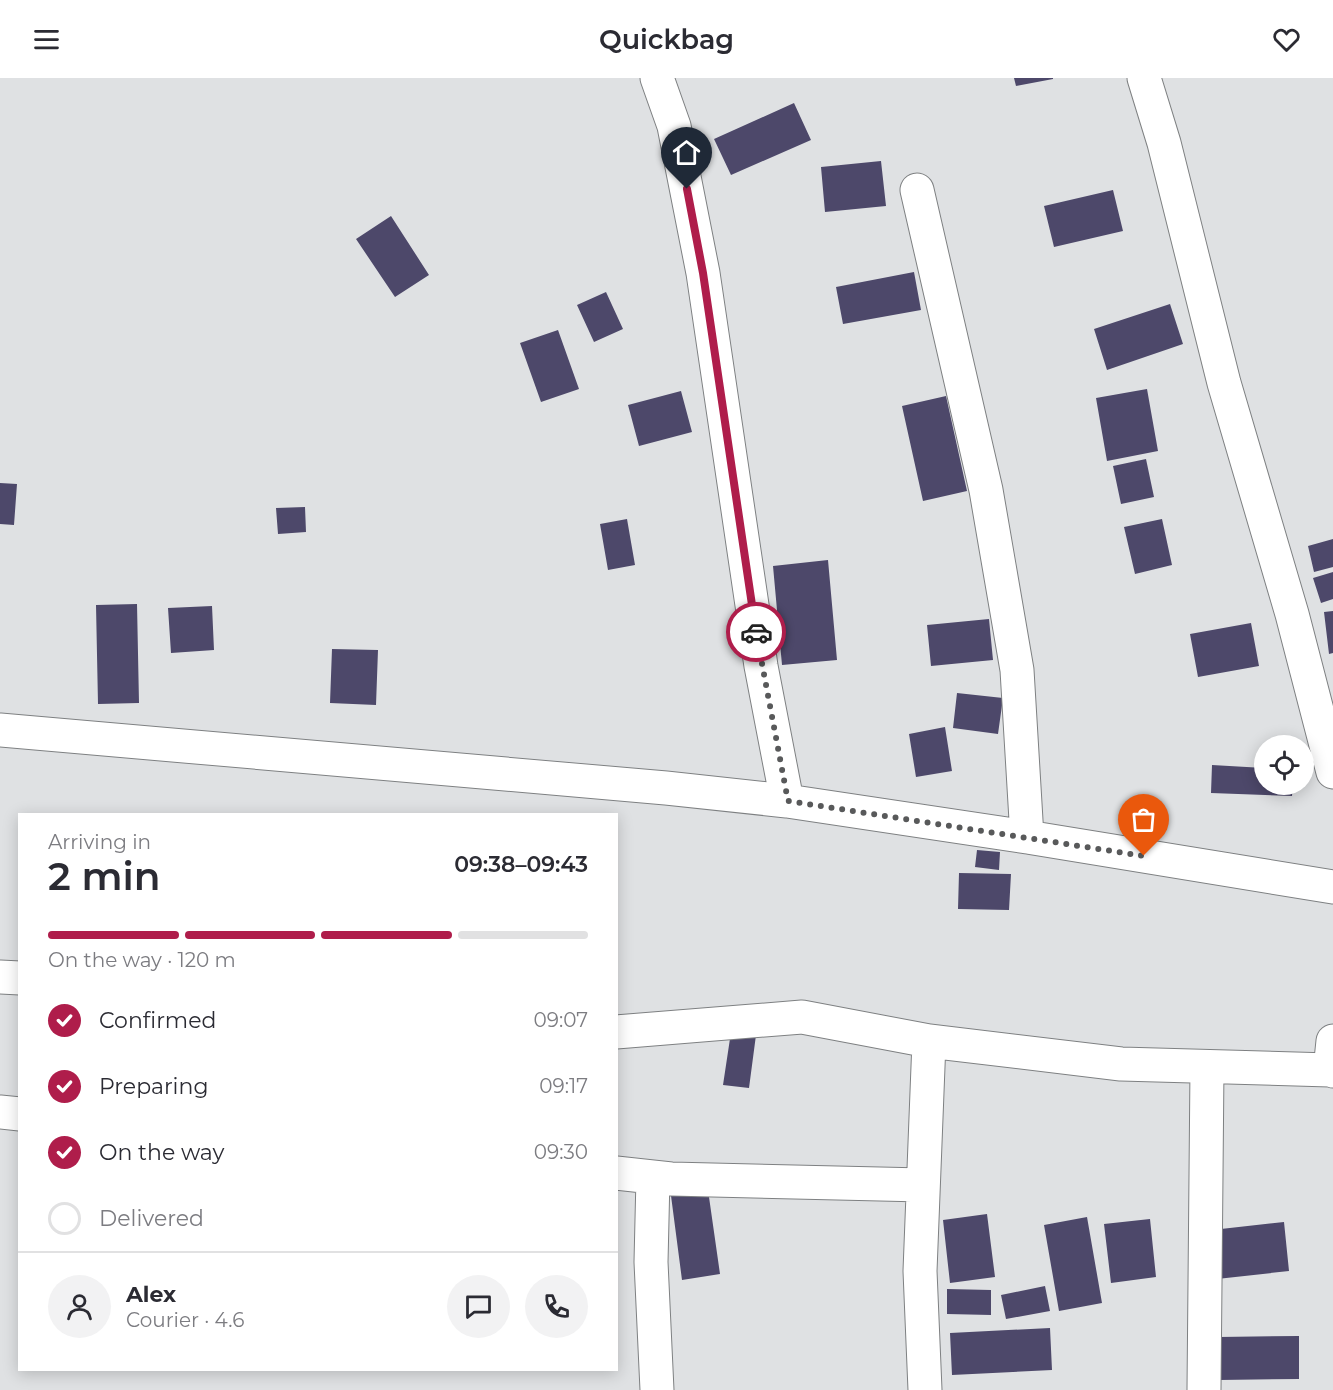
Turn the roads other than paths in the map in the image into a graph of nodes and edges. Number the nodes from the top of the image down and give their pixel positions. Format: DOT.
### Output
graph roads {
  1 [pos="657,78"];
  2 [pos="1144,78"];
  3 [pos="917,190"];
  4 [pos="0,729"];
  5 [pos="1333,772"];
  6 [pos="788,801"];
  7 [pos="1027,837"];
  8 [pos="1333,887"];
  9 [pos="0,977"];
  10 [pos="18,978"];
  11 [pos="618,1032"];
  12 [pos="929,1041"];
  13 [pos="1332,1061"];
  14 [pos="1207,1067"];
  15 [pos="0,1112"];
  16 [pos="18,1114"];
  17 [pos="618,1173"];
  18 [pos="652,1177"];
  19 [pos="923,1185"];
  20 [pos="657,1390"];
  21 [pos="925,1390"];
  22 [pos="1204,1390"];
  1 -- 6 [label="street"];
  2 -- 5 [label="street"];
  3 -- 7 [label="street"];
  4 -- 6 [label="street"];
  6 -- 7 [label="street"];
  7 -- 8 [label="street"];
  9 -- 10 [label="street"];
  11 -- 12 [label="street"];
  12 -- 14 [label="street"];
  12 -- 19 [label="street"];
  13 -- 14 [label="street"];
  14 -- 22 [label="street"];
  15 -- 16 [label="street"];
  17 -- 18 [label="street"];
  18 -- 19 [label="street"];
  18 -- 20 [label="street"];
  19 -- 21 [label="street"];
}
